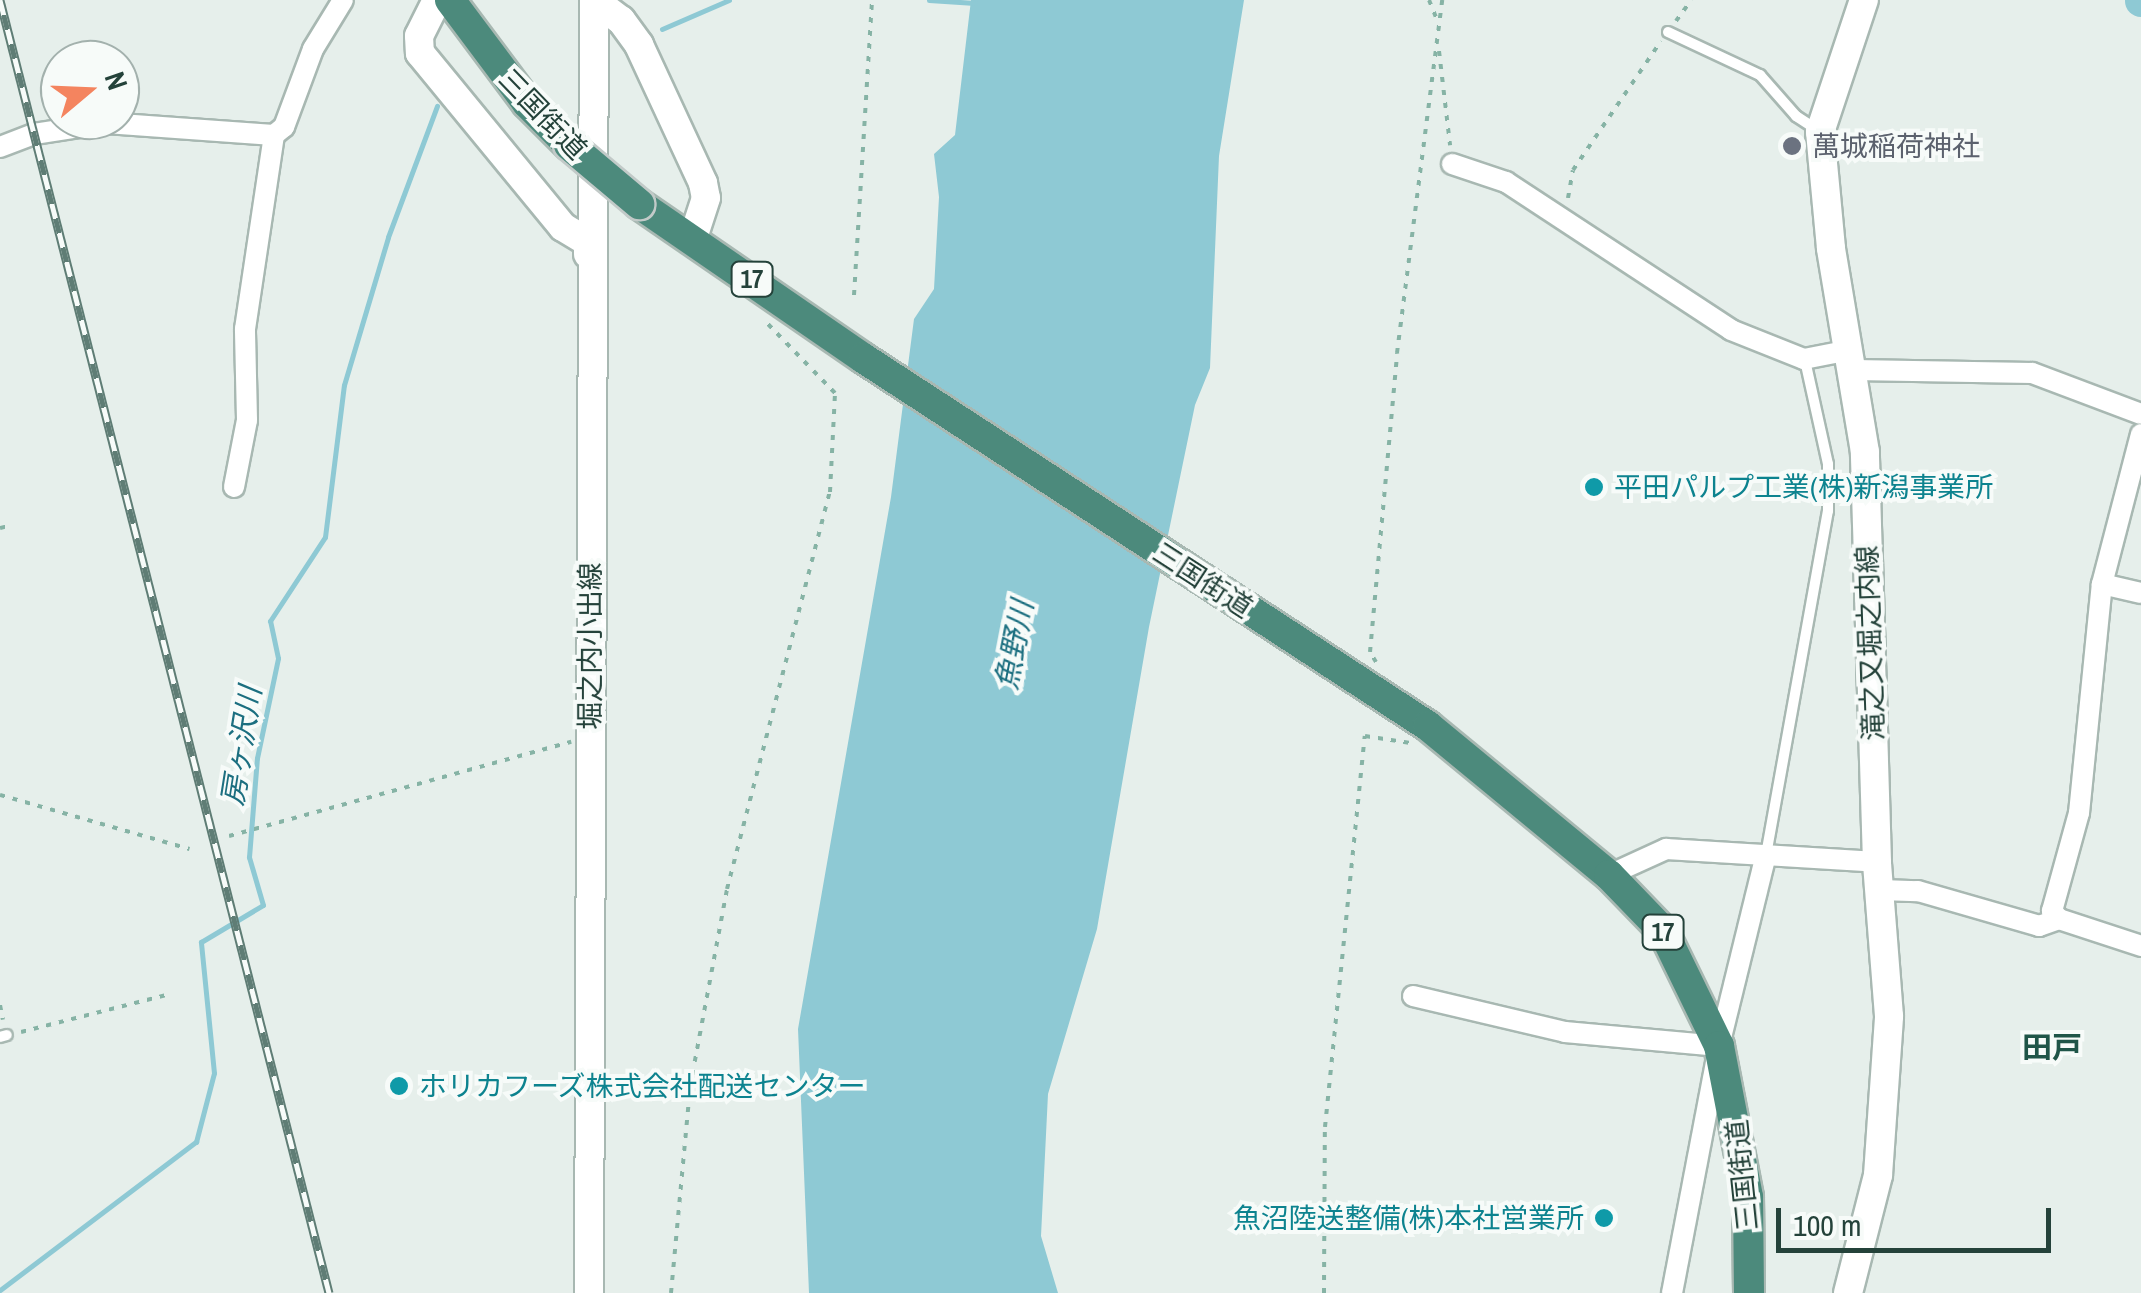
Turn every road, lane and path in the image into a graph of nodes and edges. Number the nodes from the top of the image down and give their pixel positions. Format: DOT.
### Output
graph roads {
  1 [pos="342,0"];
  2 [pos="437,0"];
  3 [pos="450,0"];
  4 [pos="594,0"];
  5 [pos="872,0"];
  6 [pos="1429,0"];
  7 [pos="1442,0"];
  8 [pos="1691,0"];
  9 [pos="1864,0"];
  10 [pos="1438,22"];
  11 [pos="1668,32"];
  12 [pos="1438,46"];
  13 [pos="1820,132"];
  14 [pos="274,135"];
  15 [pos="0,147"];
  16 [pos="1452,164"];
  17 [pos="1558,221"];
  18 [pos="693,238"];
  19 [pos="588,242"];
  20 [pos="854,295"];
  21 [pos="760,316"];
  22 [pos="1805,359"];
  23 [pos="1852,360"];
  24 [pos="2141,414"];
  25 [pos="2141,434"];
  26 [pos="234,487"];
  27 [pos="12,524"];
  28 [pos="0,528"];
  29 [pos="2102,584"];
  30 [pos="2141,593"];
  31 [pos="1377,680"];
  32 [pos="1428,726"];
  33 [pos="590,737"];
  34 [pos="0,796"];
  35 [pos="229,836"];
  36 [pos="190,850"];
  37 [pos="1766,855"];
  38 [pos="1609,875"];
  39 [pos="1878,876"];
  40 [pos="2058,919"];
  41 [pos="2141,946"];
  42 [pos="170,994"];
  43 [pos="1413,996"];
  44 [pos="3,1036"];
  45 [pos="1718,1046"];
  46 [pos="589,1293"];
  47 [pos="671,1293"];
  48 [pos="1324,1293"];
  49 [pos="1672,1293"];
  50 [pos="1749,1293"];
  51 [pos="1848,1293"];
  1 -- 14 [label="street"];
  2 -- 19 [label="main road"];
  3 -- 18 [label="highway, 三国街道 / 17, bridge"];
  4 -- 18 [label="main road"];
  4 -- 19 [label="main road, 堀之内小出線"];
  5 -- 20 [label="path"];
  6 -- 10 [label="path"];
  7 -- 10 [label="path"];
  8 -- 11 [label="path"];
  9 -- 13 [label="main road, 滝之又堀之内線"];
  10 -- 12 [label="path"];
  11 -- 13 [label="lane"];
  11 -- 17 [label="path"];
  12 -- 16 [label="path"];
  12 -- 31 [label="path"];
  13 -- 23 [label="main road, 滝之又堀之内線"];
  14 -- 15 [label="street"];
  14 -- 26 [label="street"];
  16 -- 17 [label="street"];
  17 -- 22 [label="street"];
  18 -- 31 [label="highway, 三国街道 / 17"];
  19 -- 33 [label="main road, 堀之内小出線"];
  21 -- 47 [label="path"];
  22 -- 23 [label="street"];
  22 -- 37 [label="lane"];
  23 -- 24 [label="street"];
  23 -- 39 [label="main road, 滝之又堀之内線"];
  25 -- 29 [label="street"];
  27 -- 28 [label="path"];
  29 -- 30 [label="street"];
  29 -- 40 [label="street"];
  31 -- 32 [label="highway, 三国街道 / 17"];
  32 -- 38 [label="highway, 三国街道 / 17"];
  32 -- 48 [label="path"];
  33 -- 35 [label="path"];
  33 -- 46 [label="main road, 堀之内小出線"];
  34 -- 36 [label="path"];
  37 -- 38 [label="street"];
  37 -- 39 [label="street"];
  37 -- 45 [label="street"];
  38 -- 45 [label="highway, 三国街道 / 17"];
  39 -- 40 [label="street"];
  39 -- 51 [label="main road, 滝之又堀之内線"];
  40 -- 41 [label="street"];
  42 -- 44 [label="path"];
  43 -- 45 [label="street"];
  45 -- 49 [label="street"];
  45 -- 50 [label="highway, 三国街道 / 17"];
}
